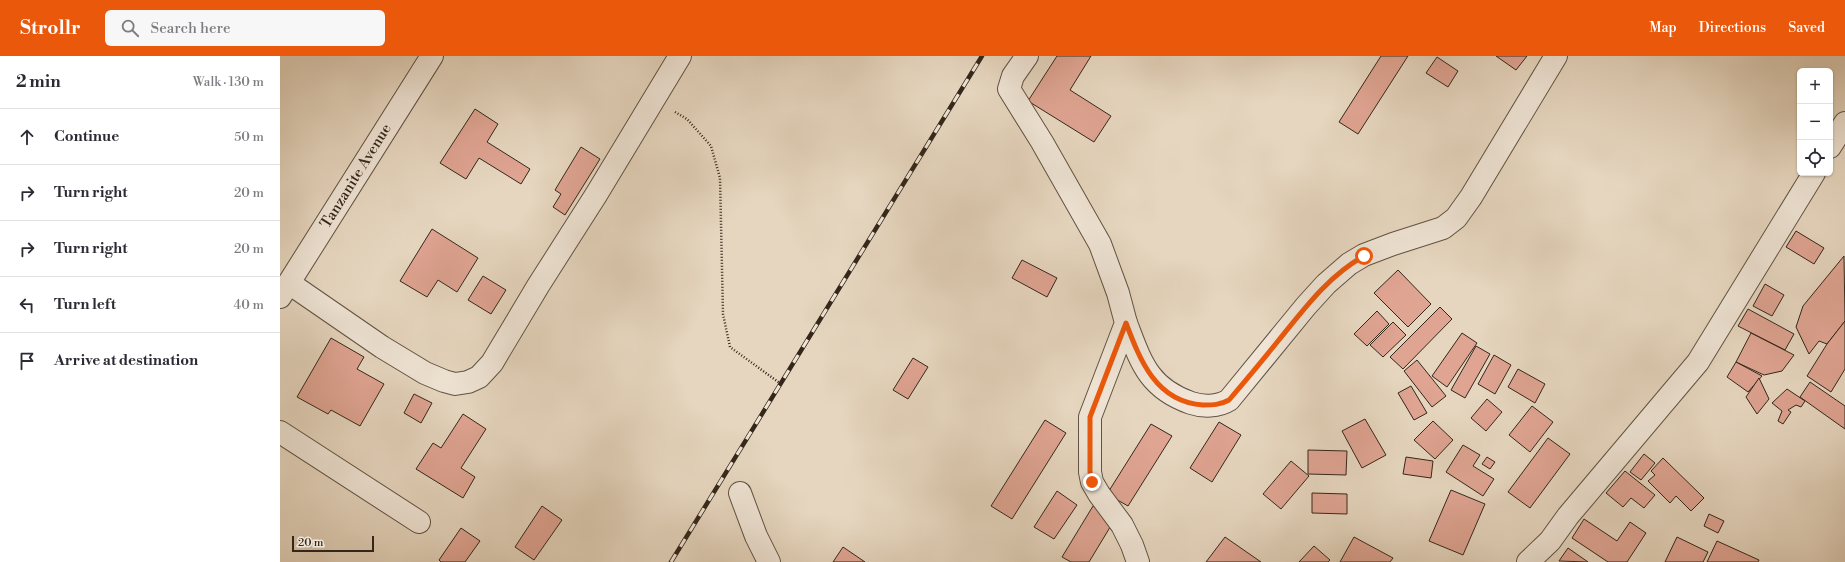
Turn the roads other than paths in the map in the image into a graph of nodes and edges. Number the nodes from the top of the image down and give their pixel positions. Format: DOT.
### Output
graph roads {
  1 [pos="432,56"];
  2 [pos="680,56"];
  3 [pos="1027,56"];
  4 [pos="1556,56"];
  5 [pos="1845,123"];
  6 [pos="1833,142"];
  7 [pos="1812,176"];
  8 [pos="284,290"];
  9 [pos="1126,323"];
  10 [pos="280,432"];
  11 [pos="740,493"];
  12 [pos="419,522"];
  13 [pos="769,562"];
  14 [pos="1138,562"];
  15 [pos="1528,562"];
  1 -- 8 [label="street, Tanzanite Avenue"];
  2 -- 8 [label="street"];
  3 -- 9 [label="street"];
  4 -- 9 [label="street"];
  5 -- 6 [label="street"];
  7 -- 15 [label="street"];
  9 -- 14 [label="street"];
  10 -- 12 [label="street"];
  11 -- 13 [label="street"];
}
